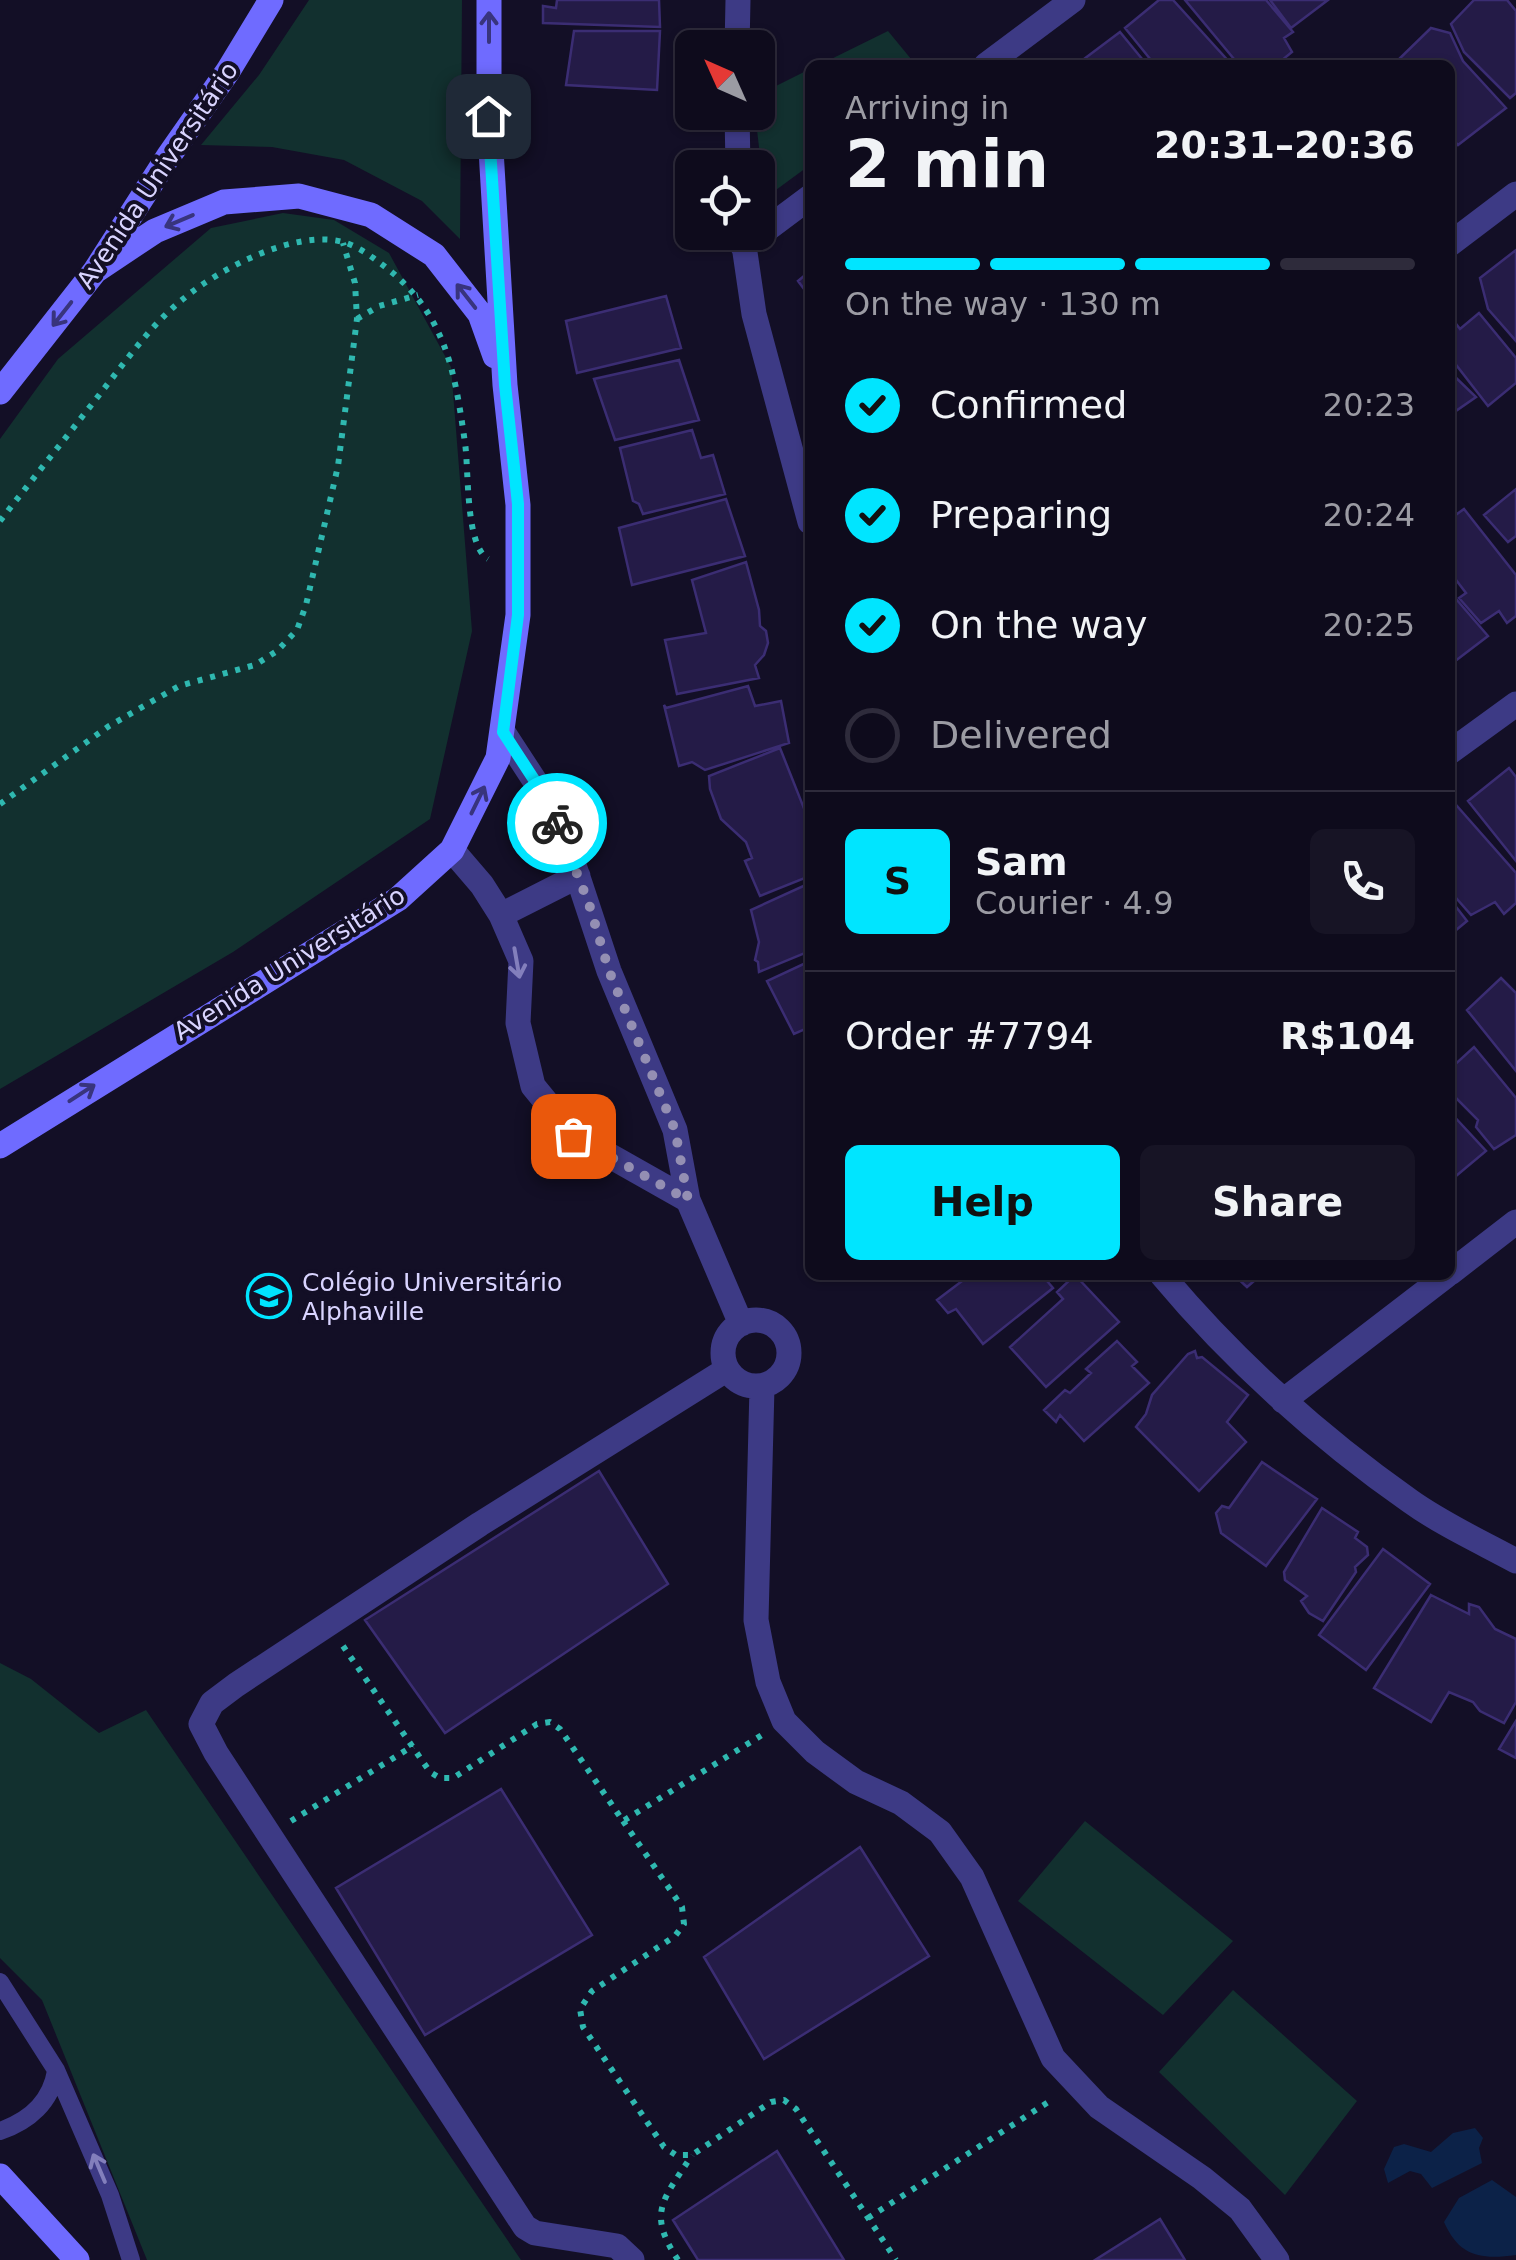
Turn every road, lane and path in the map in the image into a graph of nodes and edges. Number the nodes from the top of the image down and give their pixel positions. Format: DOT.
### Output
graph roads {
  1 [pos="271,0"];
  2 [pos="490,0"];
  3 [pos="738,0"];
  4 [pos="1073,0"];
  5 [pos="737,30"];
  6 [pos="993,60"];
  7 [pos="1516,194"];
  8 [pos="805,200"];
  9 [pos="775,219"];
  10 [pos="1455,240"];
  11 [pos="343,242"];
  12 [pos="744,250"];
  13 [pos="96,270"];
  14 [pos="418,295"];
  15 [pos="356,319"];
  16 [pos="505,385"];
  17 [pos="0,392"];
  18 [pos="805,503"];
  19 [pos="0,521"];
  20 [pos="518,566"];
  21 [pos="1516,704"];
  22 [pos="503,732"];
  23 [pos="1455,748"];
  24 [pos="0,804"];
  25 [pos="452,850"];
  26 [pos="578,876"];
  27 [pos="501,915"];
  28 [pos="0,1146"];
  29 [pos="688,1200"];
  30 [pos="1516,1222"];
  31 [pos="1455,1269"];
  32 [pos="1167,1280"];
  33 [pos="1440,1280"];
  34 [pos="741,1324"];
  35 [pos="726,1370"];
  36 [pos="762,1387"];
  37 [pos="1284,1401"];
  38 [pos="1516,1562"];
  39 [pos="328,1624"];
  40 [pos="784,1721"];
  41 [pos="413,1746"];
  42 [pos="623,1821"];
  43 [pos="269,1835"];
  44 [pos="0,1982"];
  45 [pos="56,2070"];
  46 [pos="1075,2085"];
  47 [pos="0,2131"];
  48 [pos="692,2155"];
  49 [pos="0,2176"];
  50 [pos="868,2218"];
  51 [pos="78,2260"];
  52 [pos="131,2260"];
  53 [pos="632,2260"];
  54 [pos="678,2260"];
  55 [pos="896,2260"];
  56 [pos="1277,2260"];
  1 -- 13 [label="main road, Avenida Universitário"];
  16 -- 2 [label="main road, Avenida Universitário, one-way"];
  3 -- 5 [label="street"];
  4 -- 6 [label="street"];
  7 -- 10 [label="street"];
  8 -- 9 [label="street"];
  11 -- 14 [label="path"];
  11 -- 15 [label="path"];
  11 -- 19 [label="path"];
  12 -- 18 [label="street"];
  16 -- 13 [label="main road, one-way"];
  13 -- 17 [label="main road, Avenida Universitário, one-way"];
  14 -- 15 [label="path"];
  14 -- 20 [label="path"];
  15 -- 24 [label="path"];
  16 -- 20 [label="main road, Avenida Universitário"];
  20 -- 22 [label="main road, Avenida Universitário"];
  21 -- 23 [label="street"];
  25 -- 22 [label="main road, Avenida Universitário, one-way"];
  22 -- 26 [label="street"];
  25 -- 27 [label="street"];
  28 -- 25 [label="main road, Avenida Universitário, one-way"];
  26 -- 27 [label="street"];
  26 -- 29 [label="street"];
  27 -- 29 [label="street, one-way"];
  29 -- 34 [label="street"];
  30 -- 31 [label="street"];
  32 -- 37 [label="street"];
  33 -- 37 [label="street"];
  34 -- 35 [label="street"];
  34 -- 36 [label="street"];
  35 -- 36 [label="street"];
  35 -- 39 [label="street"];
  36 -- 40 [label="street"];
  37 -- 38 [label="street"];
  39 -- 41 [label="path"];
  39 -- 43 [label="street"];
  40 -- 42 [label="path"];
  40 -- 46 [label="street"];
  41 -- 42 [label="path"];
  41 -- 43 [label="path"];
  42 -- 48 [label="path"];
  43 -- 53 [label="street"];
  44 -- 45 [label="lane"];
  45 -- 47 [label="lane"];
  52 -- 45 [label="lane, one-way"];
  46 -- 50 [label="path"];
  46 -- 56 [label="street"];
  48 -- 50 [label="path"];
  48 -- 54 [label="path"];
  49 -- 51 [label="main road"];
  50 -- 55 [label="path"];
}
